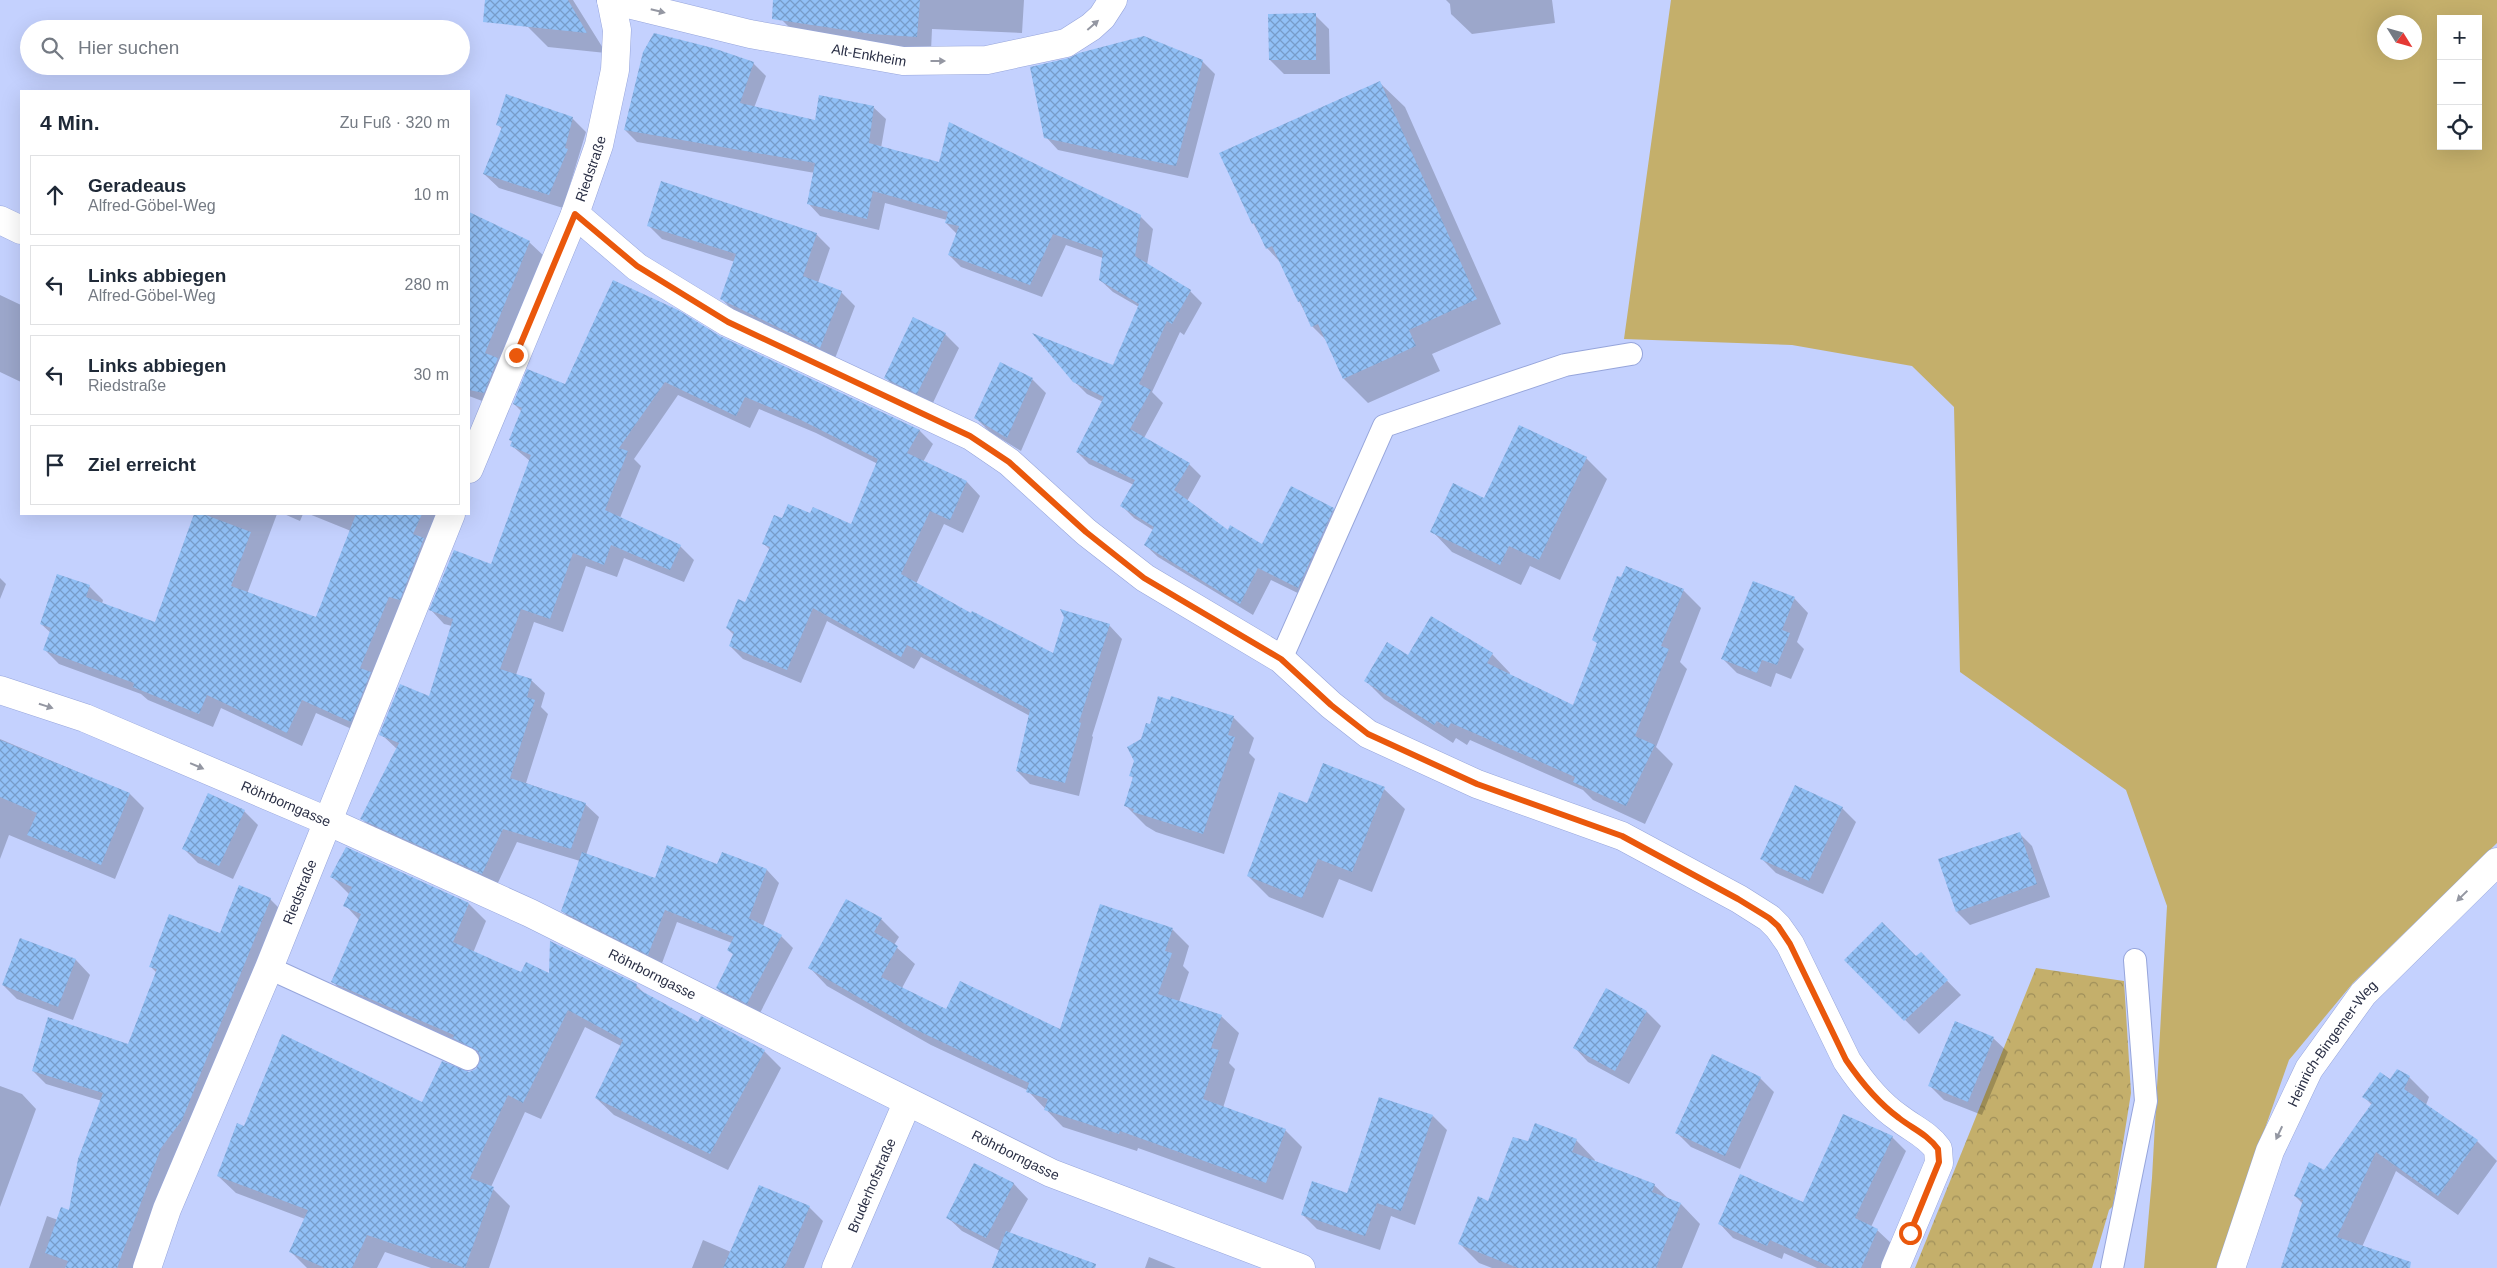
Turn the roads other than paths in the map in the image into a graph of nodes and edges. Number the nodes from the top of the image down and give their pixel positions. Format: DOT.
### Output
graph roads {
  1 [pos="611,0"];
  2 [pos="1113,0"];
  3 [pos="575,214"];
  4 [pos="0,220"];
  5 [pos="20,230"];
  6 [pos="1631,354"];
  7 [pos="472,453"];
  8 [pos="451,515"];
  9 [pos="1281,659"];
  10 [pos="0,690"];
  11 [pos="327,821"];
  12 [pos="2497,862"];
  13 [pos="2135,960"];
  14 [pos="269,968"];
  15 [pos="468,1059"];
  16 [pos="907,1103"];
  17 [pos="147,1268"];
  18 [pos="836,1268"];
  19 [pos="1301,1268"];
  20 [pos="1895,1268"];
  21 [pos="2112,1268"];
  22 [pos="2231,1268"];
  1 -- 2 [label="street, Alt-Enkheim, one-way"];
  1 -- 3 [label="street, Riedstraße"];
  3 -- 7 [label="street, Riedstraße"];
  3 -- 9 [label="street"];
  4 -- 5 [label="street"];
  6 -- 9 [label="lane"];
  8 -- 11 [label="street, Riedstraße"];
  9 -- 20 [label="street"];
  10 -- 11 [label="street, Röhrborngasse, one-way"];
  11 -- 14 [label="street, Riedstraße"];
  11 -- 16 [label="street, Röhrborngasse"];
  12 -- 22 [label="street, Heinrich-Bingemer-Weg, one-way"];
  13 -- 21 [label="lane"];
  14 -- 15 [label="lane"];
  14 -- 17 [label="street, Riedstraße"];
  16 -- 18 [label="street, Bruderhofstraße"];
  16 -- 19 [label="street, Röhrborngasse"];
}
